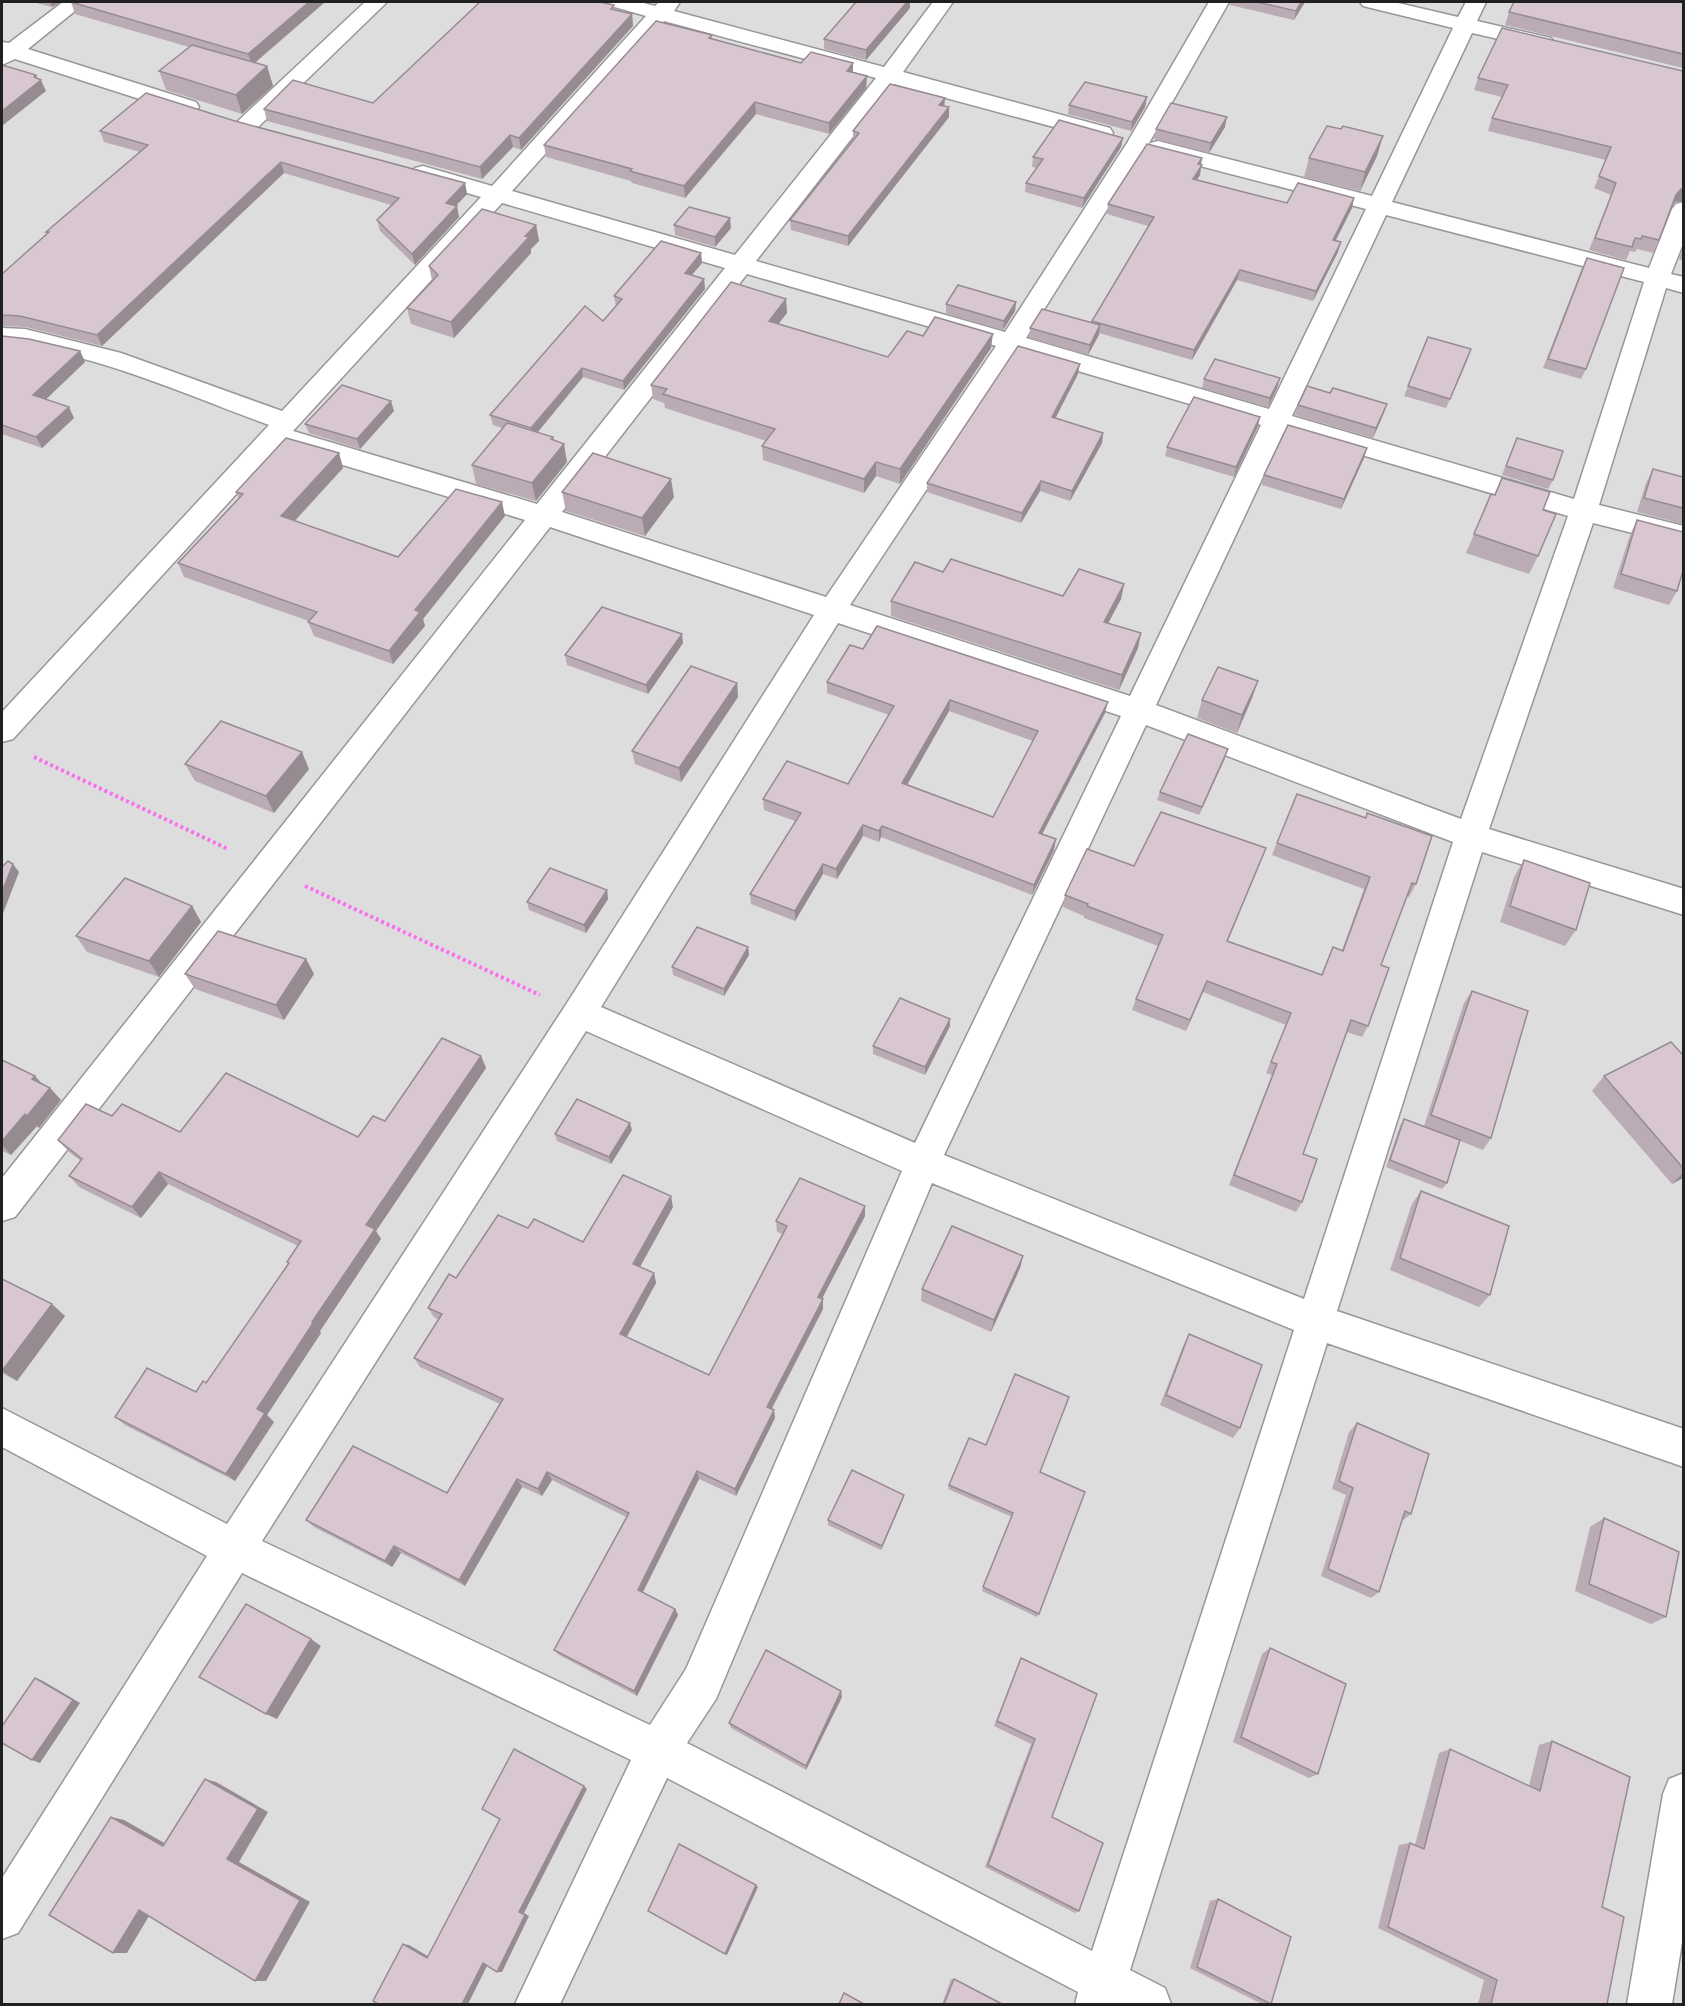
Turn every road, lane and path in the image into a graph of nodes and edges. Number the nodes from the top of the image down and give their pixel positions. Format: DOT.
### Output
graph roads {
  1 [pos="76,2"];
  2 [pos="377,2"];
  3 [pos="618,2"];
  4 [pos="943,2"];
  5 [pos="1219,2"];
  6 [pos="1370,2"];
  7 [pos="664,7"];
  8 [pos="1470,13"];
  9 [pos="1568,49"];
  10 [pos="5,53"];
  11 [pos="889,76"];
  12 [pos="247,125"];
  13 [pos="270,132"];
  14 [pos="1138,143"];
  15 [pos="407,168"];
  16 [pos="498,193"];
  17 [pos="1379,206"];
  18 [pos="1683,209"];
  19 [pos="741,264"];
  20 [pos="1670,282"];
  21 [pos="2,336"];
  22 [pos="1010,342"];
  23 [pos="1277,422"];
  24 [pos="281,428"];
  25 [pos="1584,511"];
  26 [pos="542,515"];
  27 [pos="1683,536"];
  28 [pos="831,611"];
  29 [pos="1137,710"];
  30 [pos="2,731"];
  31 [pos="1470,836"];
  32 [pos="1683,902"];
  33 [pos="579,1013"];
  34 [pos="923,1163"];
  35 [pos="2,1205"];
  36 [pos="1315,1321"];
  37 [pos="2,1427"];
  38 [pos="1683,1448"];
  39 [pos="234,1550"];
  40 [pos="658,1751"];
  41 [pos="1683,1794"];
  42 [pos="2,1917"];
  43 [pos="1101,1993"];
  44 [pos="537,2004"];
  45 [pos="1149,2004"];
  46 [pos="1649,2004"];
  1 -- 10 [label="street"];
  2 -- 12 [label="street"];
  3 -- 7 [label="street"];
  4 -- 11 [label="street"];
  5 -- 14 [label="street"];
  6 -- 8 [label="street"];
  7 -- 11 [label="street"];
  7 -- 16 [label="street"];
  8 -- 9 [label="street"];
  8 -- 17 [label="street"];
  10 -- 12 [label="street"];
  11 -- 14 [label="street"];
  11 -- 19 [label="street"];
  12 -- 13 [label="street"];
  14 -- 17 [label="street"];
  14 -- 22 [label="street"];
  15 -- 16 [label="street"];
  16 -- 19 [label="street"];
  16 -- 24 [label="street"];
  17 -- 20 [label="street"];
  17 -- 23 [label="street"];
  18 -- 20 [label="street"];
  19 -- 22 [label="street"];
  19 -- 26 [label="street"];
  20 -- 25 [label="street"];
  21 -- 24 [label="street"];
  22 -- 23 [label="street"];
  22 -- 28 [label="street"];
  23 -- 25 [label="street"];
  23 -- 29 [label="street"];
  24 -- 26 [label="street"];
  24 -- 30 [label="street"];
  25 -- 27 [label="street"];
  25 -- 31 [label="street"];
  26 -- 28 [label="street"];
  26 -- 35 [label="street"];
  28 -- 29 [label="street"];
  28 -- 33 [label="street"];
  29 -- 31 [label="street"];
  29 -- 34 [label="street"];
  31 -- 32 [label="street"];
  31 -- 36 [label="street"];
  33 -- 34 [label="street"];
  33 -- 39 [label="street"];
  34 -- 36 [label="street"];
  34 -- 40 [label="street"];
  36 -- 38 [label="street"];
  36 -- 43 [label="street"];
  37 -- 39 [label="street"];
  39 -- 40 [label="street"];
  39 -- 42 [label="street"];
  40 -- 43 [label="street"];
  40 -- 44 [label="street"];
  41 -- 46 [label="street"];
  43 -- 45 [label="street"];
}
